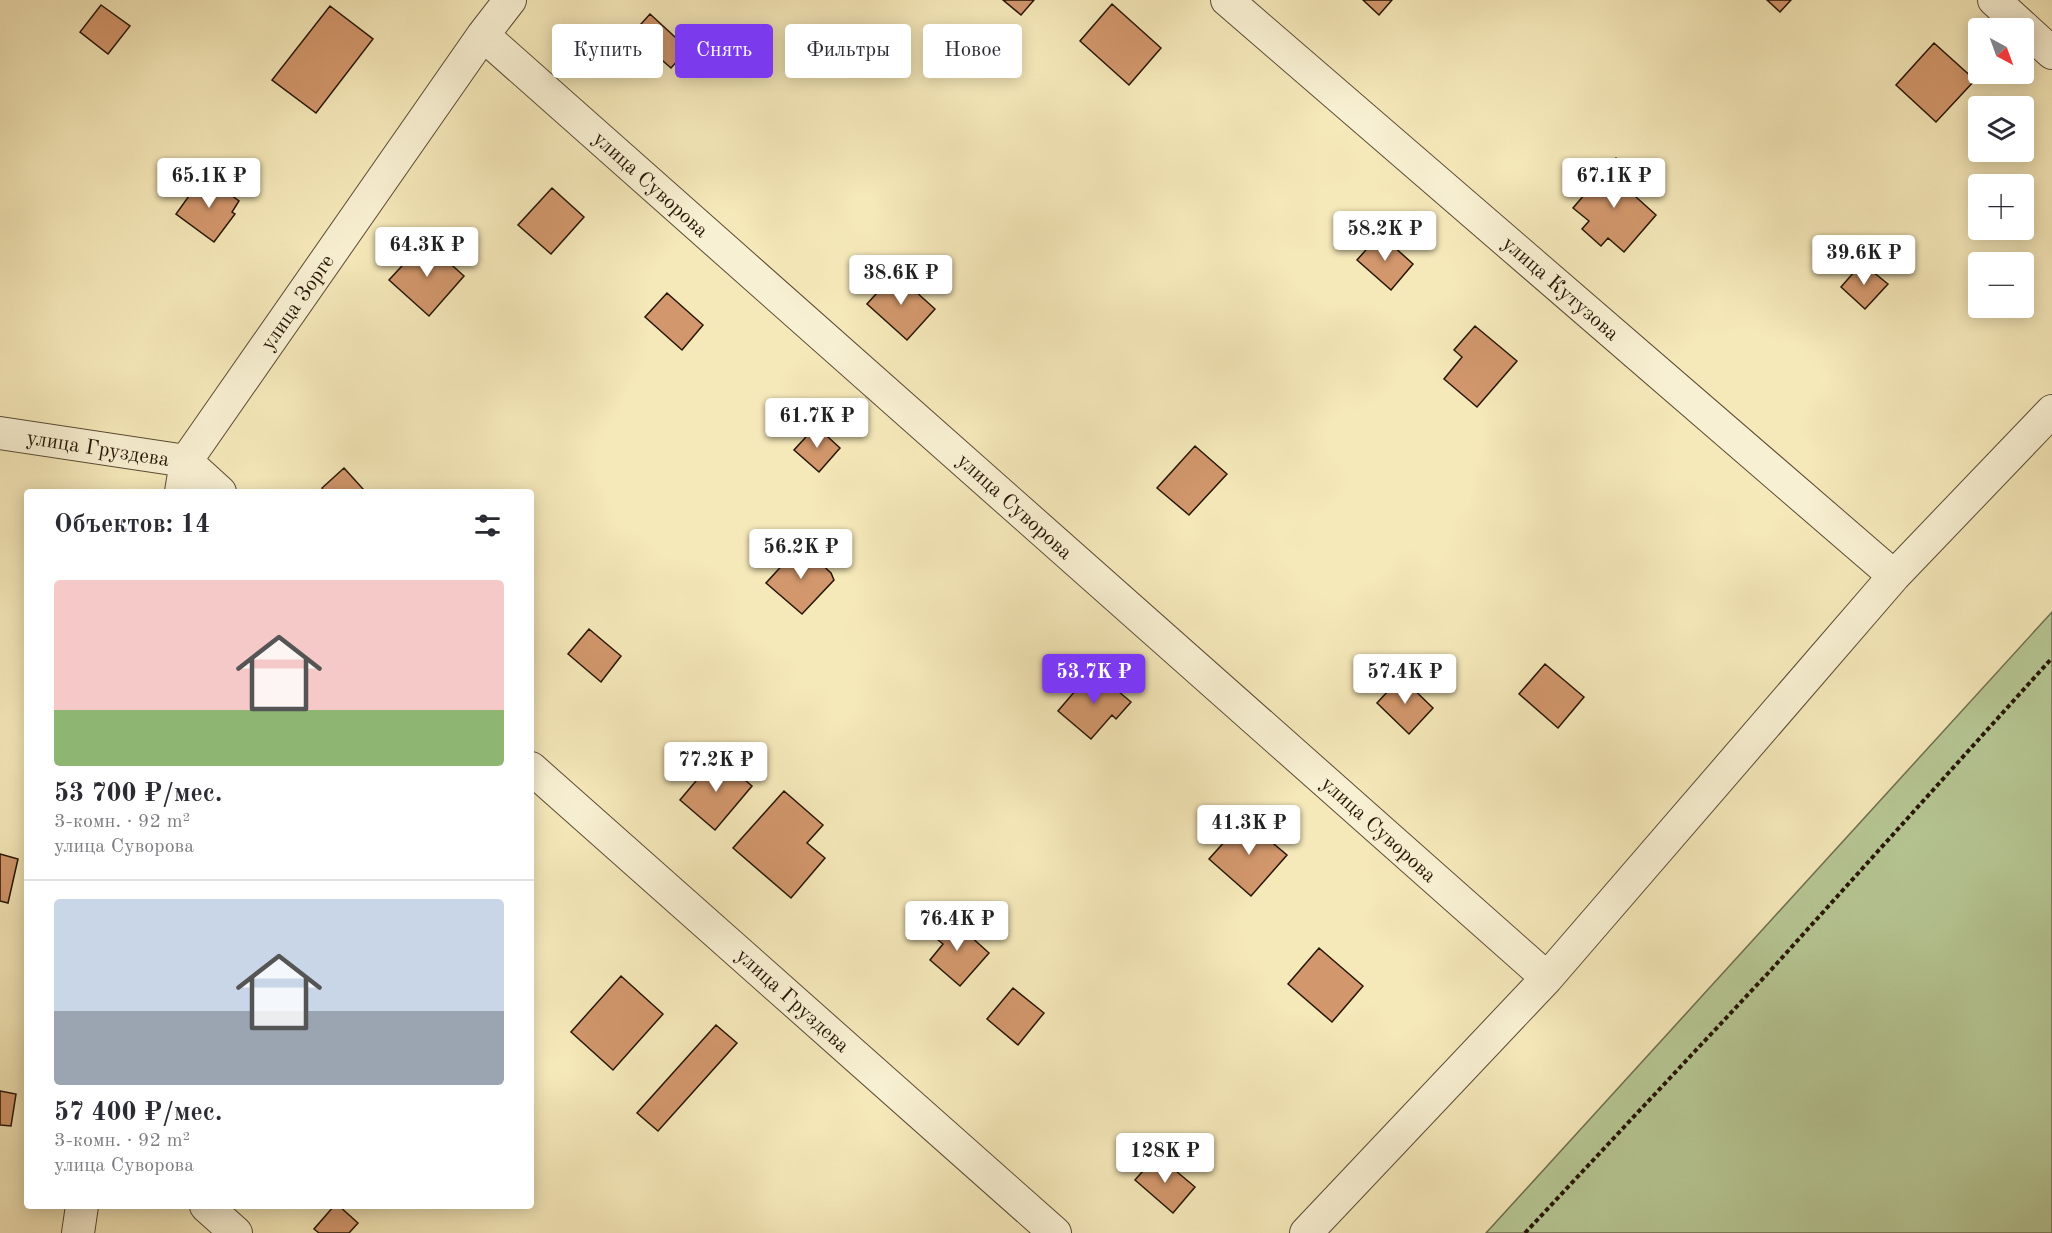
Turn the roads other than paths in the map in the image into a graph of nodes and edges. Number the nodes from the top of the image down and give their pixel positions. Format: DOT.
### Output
graph roads {
  1 [pos="510,0"];
  2 [pos="1227,0"];
  3 [pos="1994,0"];
  4 [pos="483,35"];
  5 [pos="2052,53"];
  6 [pos="2052,411"];
  7 [pos="0,433"];
  8 [pos="186,461"];
  9 [pos="182,489"];
  10 [pos="217,489"];
  11 [pos="1894,576"];
  12 [pos="534,771"];
  13 [pos="1547,978"];
  14 [pos="82,1209"];
  15 [pos="209,1209"];
  16 [pos="78,1233"];
  17 [pos="236,1233"];
  18 [pos="1055,1233"];
  19 [pos="1306,1233"];
  1 -- 4 [label="street, улица Зорге"];
  2 -- 11 [label="street, улица Кутузова"];
  3 -- 5 [label="street"];
  4 -- 8 [label="street, улица Зорге"];
  4 -- 13 [label="street, улица Суворова"];
  6 -- 11 [label="street"];
  7 -- 8 [label="street, улица Груздева"];
  8 -- 9 [label="street, улица Зорге"];
  8 -- 10 [label="street, улица Груздева"];
  11 -- 13 [label="street"];
  12 -- 18 [label="street, улица Груздева"];
  13 -- 19 [label="street"];
  14 -- 16 [label="street"];
  15 -- 17 [label="street"];
}
